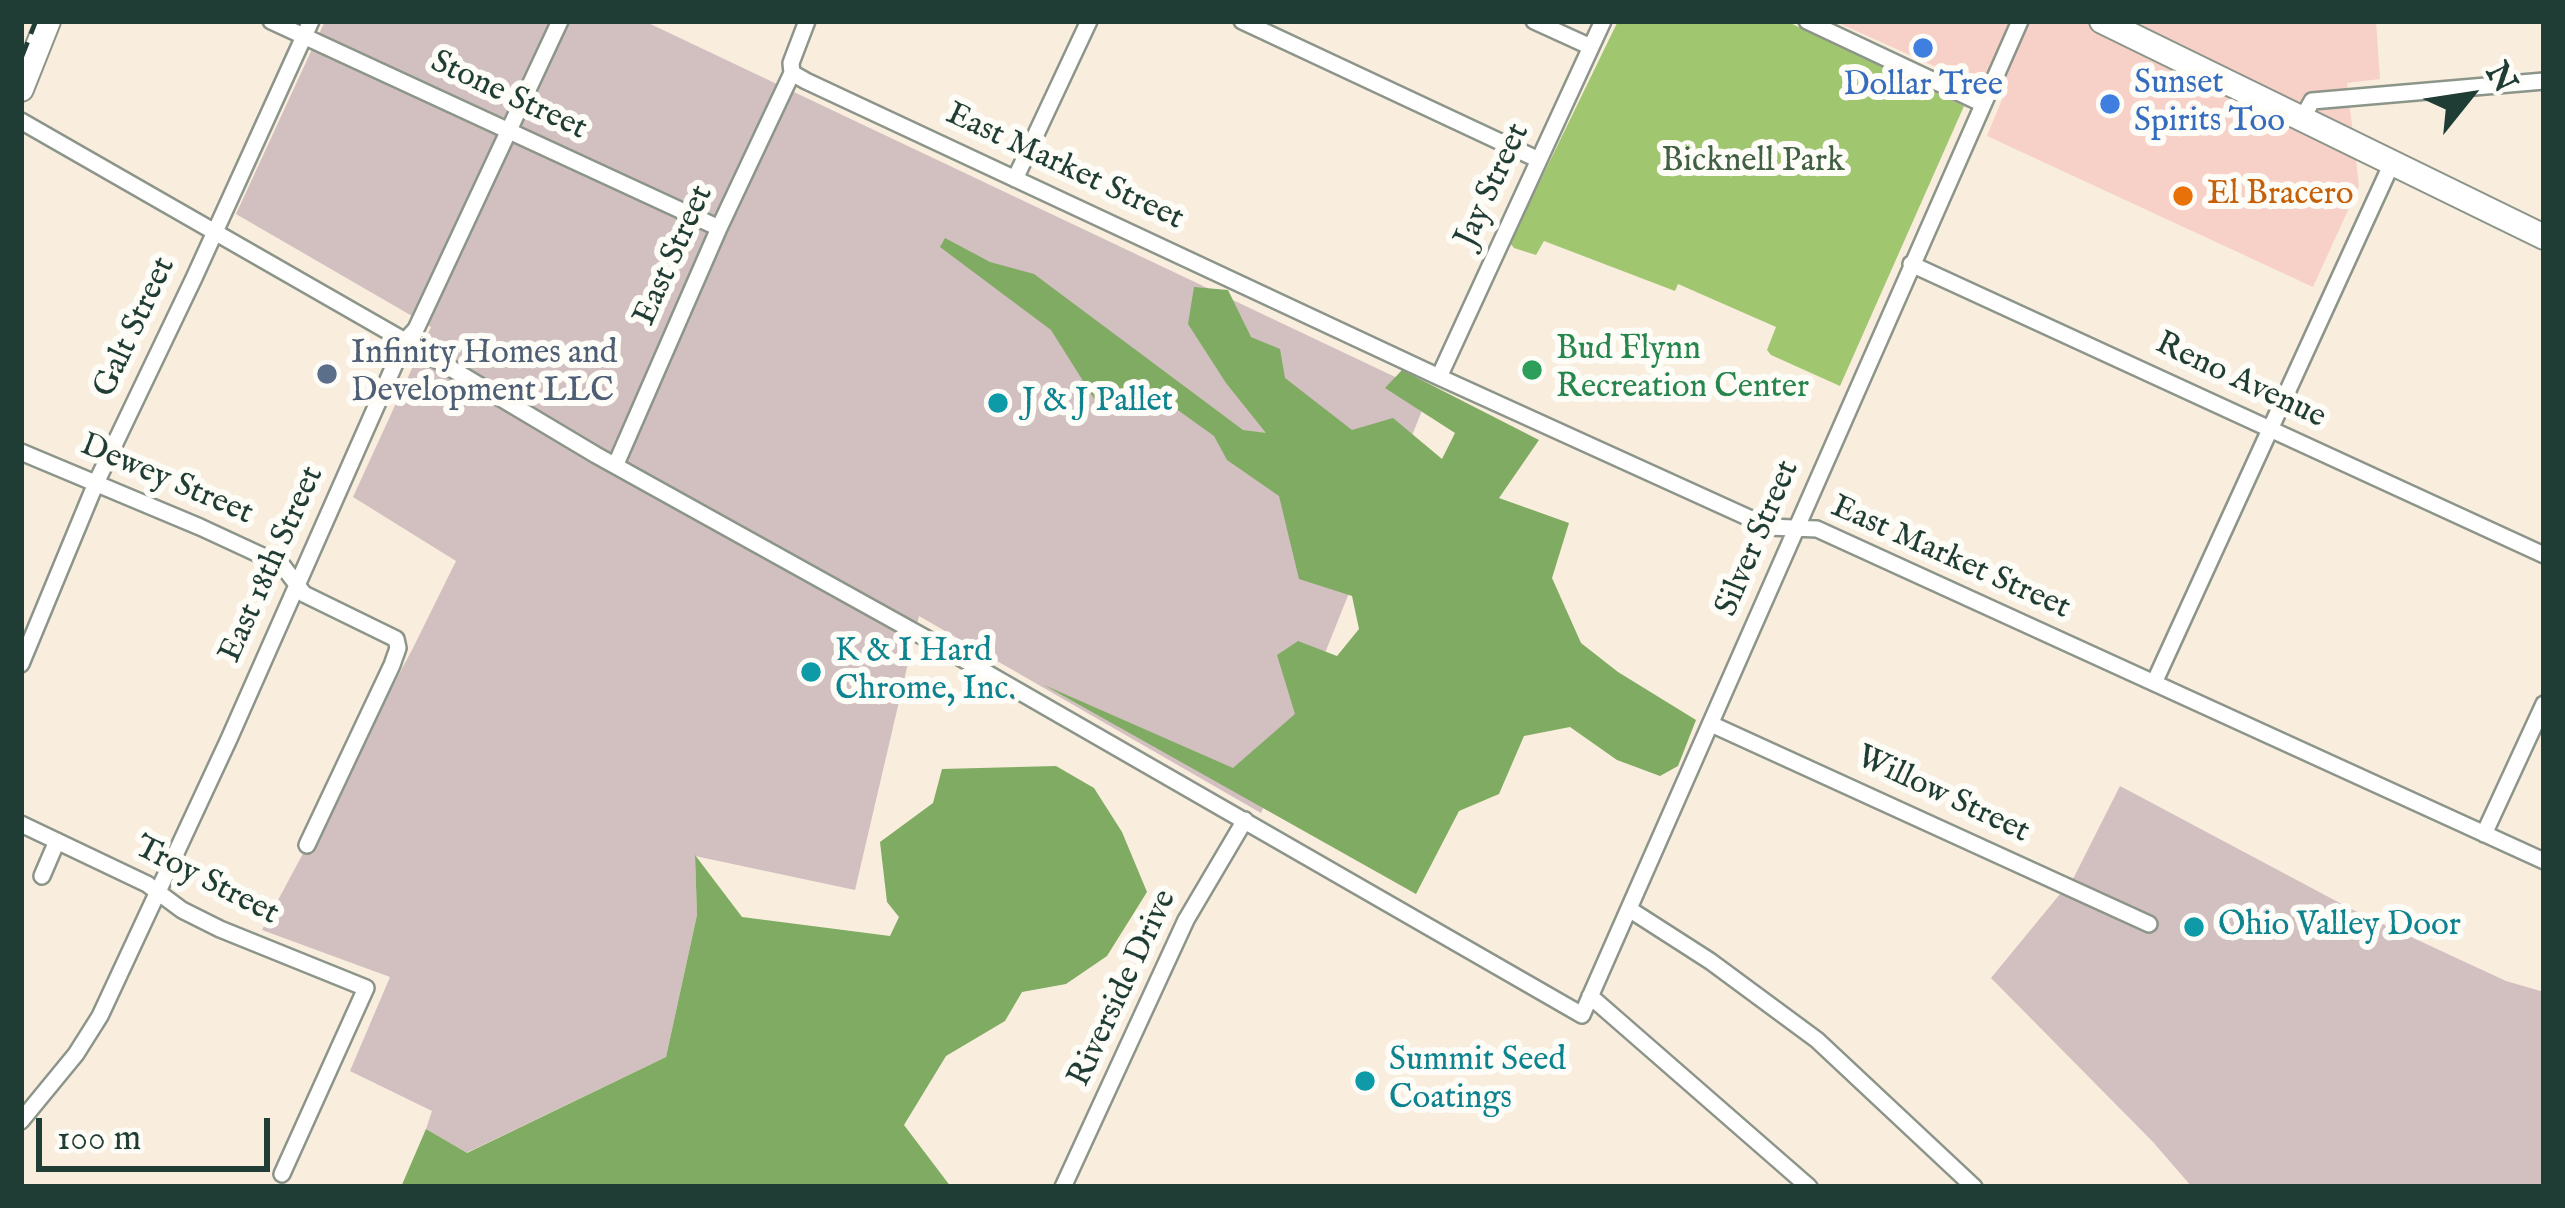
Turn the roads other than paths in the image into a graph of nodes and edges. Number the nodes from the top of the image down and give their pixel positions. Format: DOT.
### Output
graph roads {
  1 [pos="48,21"];
  2 [pos="272,21"];
  3 [pos="560,21"];
  4 [pos="808,21"];
  5 [pos="1089,21"];
  6 [pos="1242,21"];
  7 [pos="1534,21"];
  8 [pos="1603,21"];
  9 [pos="1808,21"];
  10 [pos="2020,21"];
  11 [pos="2102,21"];
  12 [pos="308,28"];
  13 [pos="1591,47"];
  14 [pos="792,73"];
  15 [pos="2544,80"];
  16 [pos="21,89"];
  17 [pos="1983,104"];
  18 [pos="2302,119"];
  19 [pos="21,121"];
  20 [pos="509,131"];
  21 [pos="1539,160"];
  22 [pos="2392,164"];
  23 [pos="1016,179"];
  24 [pos="719,227"];
  25 [pos="214,232"];
  26 [pos="2544,237"];
  27 [pos="1911,264"];
  28 [pos="405,341"];
  29 [pos="1439,377"];
  30 [pos="2270,429"];
  31 [pos="21,452"];
  32 [pos="616,464"];
  33 [pos="96,483"];
  34 [pos="1796,528"];
  35 [pos="2544,555"];
  36 [pos="296,585"];
  37 [pos="21,664"];
  38 [pos="2154,682"];
  39 [pos="2544,704"];
  40 [pos="1711,724"];
  41 [pos="1245,820"];
  42 [pos="21,824"];
  43 [pos="2484,834"];
  44 [pos="57,842"];
  45 [pos="307,845"];
  46 [pos="2544,861"];
  47 [pos="43,876"];
  48 [pos="159,892"];
  49 [pos="1629,909"];
  50 [pos="2149,924"];
  51 [pos="1590,996"];
  52 [pos="21,1121"];
  53 [pos="282,1174"];
  54 [pos="1064,1187"];
  55 [pos="1809,1187"];
  56 [pos="1974,1187"];
  1 -- 16 [label="main road"];
  2 -- 12 [label="street, Stone Street"];
  3 -- 20 [label="street, East 18th Street"];
  4 -- 14 [label="street"];
  5 -- 23 [label="street"];
  6 -- 21 [label="street"];
  7 -- 13 [label="street"];
  8 -- 13 [label="street, Jay Street"];
  9 -- 17 [label="street"];
  10 -- 17 [label="street, Silver Street"];
  11 -- 18 [label="main road"];
  12 -- 20 [label="street, Stone Street"];
  12 -- 25 [label="street, Galt Street"];
  13 -- 21 [label="street, Jay Street"];
  14 -- 23 [label="street, East Market Street"];
  14 -- 24 [label="street, East Street"];
  15 -- 18 [label="street"];
  17 -- 27 [label="street, Silver Street"];
  18 -- 22 [label="main road"];
  19 -- 25 [label="street"];
  20 -- 24 [label="street, Stone Street"];
  20 -- 28 [label="street, East 18th Street"];
  21 -- 29 [label="street, Jay Street"];
  22 -- 26 [label="main road"];
  22 -- 30 [label="street"];
  23 -- 29 [label="street, East Market Street"];
  24 -- 32 [label="street, East Street"];
  25 -- 28 [label="street"];
  25 -- 33 [label="street, Galt Street"];
  27 -- 30 [label="street, Reno Avenue"];
  27 -- 34 [label="street, Silver Street"];
  28 -- 32 [label="street"];
  28 -- 36 [label="street, East 18th Street"];
  29 -- 34 [label="street, East Market Street"];
  30 -- 35 [label="street, Reno Avenue"];
  30 -- 38 [label="street"];
  31 -- 33 [label="street, Dewey Street"];
  32 -- 41 [label="street"];
  33 -- 36 [label="street, Dewey Street"];
  33 -- 37 [label="street, Galt Street"];
  34 -- 38 [label="street, East Market Street"];
  34 -- 40 [label="street, Silver Street"];
  36 -- 45 [label="street, Dewey Street"];
  36 -- 48 [label="street, East 18th Street"];
  38 -- 43 [label="street, East Market Street"];
  39 -- 43 [label="street"];
  40 -- 49 [label="street, Silver Street"];
  40 -- 50 [label="street, Willow Street"];
  41 -- 51 [label="street, Silver Street"];
  41 -- 54 [label="street, Riverside Drive"];
  42 -- 44 [label="street, Troy Street"];
  43 -- 46 [label="street, East Market Street"];
  44 -- 47 [label="street"];
  44 -- 48 [label="street, Troy Street"];
  48 -- 52 [label="street, East 18th Street"];
  48 -- 53 [label="street, Troy Street"];
  49 -- 51 [label="street, Silver Street"];
  49 -- 56 [label="street"];
  51 -- 55 [label="street"];
}
